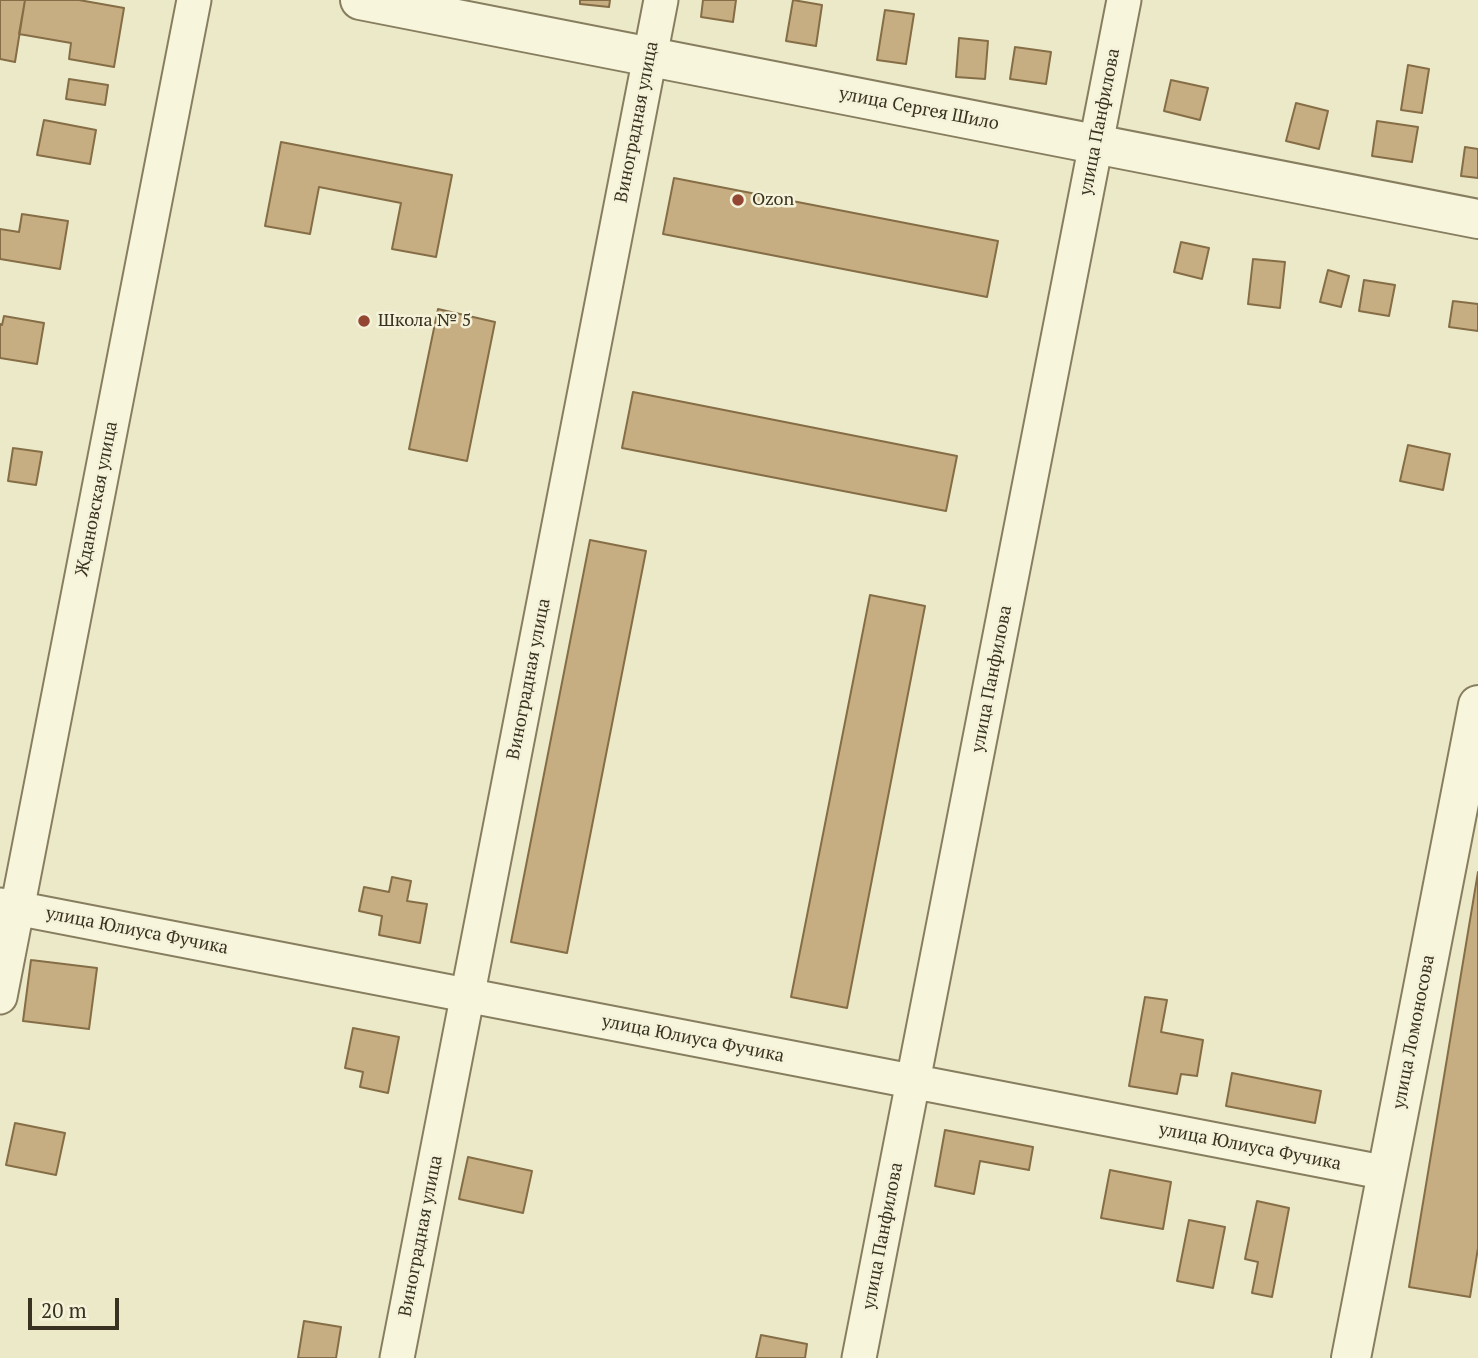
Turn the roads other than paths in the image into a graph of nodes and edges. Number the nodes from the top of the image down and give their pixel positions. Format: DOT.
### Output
graph roads {
  1 [pos="194,0"];
  2 [pos="360,0"];
  3 [pos="661,0"];
  4 [pos="1124,0"];
  5 [pos="650,57"];
  6 [pos="1096,144"];
  7 [pos="1478,219"];
  8 [pos="1478,705"];
  9 [pos="9,907"];
  10 [pos="467,995"];
  11 [pos="0,997"];
  12 [pos="913,1082"];
  13 [pos="1387,1173"];
  14 [pos="397,1358"];
  15 [pos="859,1358"];
  16 [pos="1351,1358"];
  1 -- 9 [label="street, Ждановская улица"];
  2 -- 5 [label="street, улица Сергея Шило"];
  3 -- 5 [label="street, Виноградная улица"];
  4 -- 6 [label="street, улица Панфилова"];
  5 -- 6 [label="street, улица Сергея Шило"];
  5 -- 10 [label="street, Виноградная улица"];
  6 -- 7 [label="street, улица Сергея Шило"];
  6 -- 12 [label="street, улица Панфилова"];
  8 -- 13 [label="street, улица Ломоносова"];
  9 -- 10 [label="street, улица Юлиуса Фучика"];
  9 -- 11 [label="street, Ждановская улица"];
  10 -- 12 [label="street, улица Юлиуса Фучика"];
  10 -- 14 [label="street, Виноградная улица"];
  12 -- 13 [label="street, улица Юлиуса Фучика"];
  12 -- 15 [label="street, улица Панфилова"];
  13 -- 16 [label="street, улица Ломоносова"];
}
